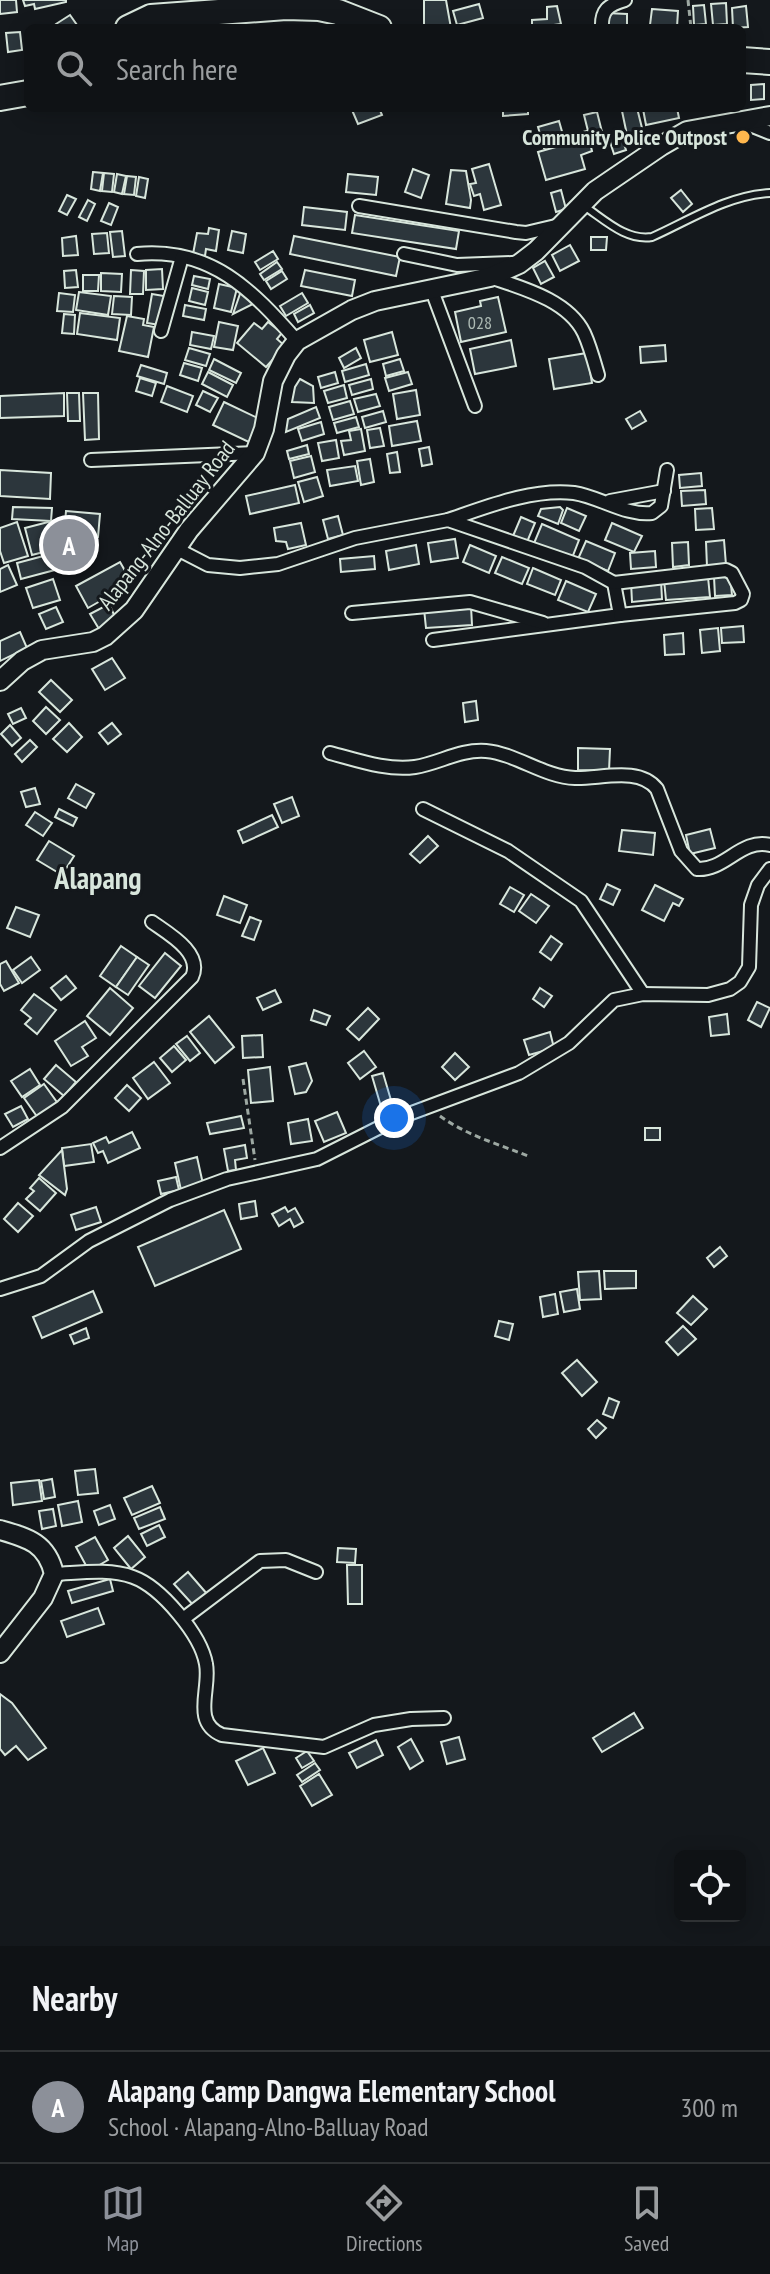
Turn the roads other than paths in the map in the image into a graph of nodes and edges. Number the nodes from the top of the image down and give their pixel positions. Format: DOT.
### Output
graph roads {
  1 [pos="625,0"];
  2 [pos="333,6"];
  3 [pos="136,24"];
  4 [pos="371,24"];
  5 [pos="602,24"];
  6 [pos="746,60"];
  7 [pos="770,62"];
  8 [pos="24,94"];
  9 [pos="0,98"];
  10 [pos="770,116"];
  11 [pos="740,121"];
  12 [pos="770,133"];
  13 [pos="770,193"];
  14 [pos="581,204"];
  15 [pos="359,206"];
  16 [pos="563,224"];
  17 [pos="137,254"];
  18 [pos="404,254"];
  19 [pos="182,257"];
  20 [pos="519,264"];
  21 [pos="490,277"];
  22 [pos="431,288"];
  23 [pos="161,331"];
  24 [pos="297,341"];
  25 [pos="598,375"];
  26 [pos="475,406"];
  27 [pos="255,453"];
  28 [pos="91,460"];
  29 [pos="667,470"];
  30 [pos="664,491"];
  31 [pos="607,502"];
  32 [pos="448,520"];
  33 [pos="177,549"];
  34 [pos="614,583"];
  35 [pos="352,613"];
  36 [pos="620,615"];
  37 [pos="546,624"];
  38 [pos="433,640"];
  39 [pos="3,675"];
  40 [pos="330,753"];
  41 [pos="423,809"];
  42 [pos="770,845"];
  43 [pos="770,869"];
  44 [pos="152,922"];
  45 [pos="643,994"];
  46 [pos="0,1148"];
  47 [pos="0,1289"];
  48 [pos="0,1530"];
  49 [pos="316,1572"];
  50 [pos="54,1574"];
  51 [pos="183,1619"];
  52 [pos="0,1653"];
  53 [pos="444,1718"];
  1 -- 5 [label="street"];
  2 -- 3 [label="highway"];
  2 -- 4 [label="highway"];
  6 -- 7 [label="highway"];
  8 -- 9 [label="highway"];
  10 -- 11 [label="main road, Alapang-Alno-Balluay Road"];
  11 -- 12 [label="street"];
  11 -- 14 [label="main road, Alapang-Alno-Balluay Road"];
  13 -- 14 [label="lane"];
  14 -- 16 [label="main road, Alapang-Alno-Balluay Road"];
  15 -- 16 [label="street"];
  16 -- 20 [label="main road, Alapang-Alno-Balluay Road"];
  17 -- 19 [label="street"];
  18 -- 20 [label="street"];
  19 -- 23 [label="street"];
  19 -- 24 [label="street"];
  20 -- 21 [label="main road, Alapang-Alno-Balluay Road"];
  21 -- 22 [label="main road, Alapang-Alno-Balluay Road"];
  21 -- 25 [label="street"];
  22 -- 24 [label="main road, Alapang-Alno-Balluay Road"];
  22 -- 26 [label="street"];
  24 -- 27 [label="main road, Alapang-Alno-Balluay Road"];
  27 -- 28 [label="street"];
  27 -- 33 [label="main road, Alapang-Alno-Balluay Road"];
  29 -- 30 [label="street"];
  30 -- 31 [label="street"];
  30 -- 31 [label="street"];
  31 -- 32 [label="street"];
  32 -- 33 [label="street"];
  32 -- 34 [label="street"];
  33 -- 39 [label="main road, Alapang-Alno-Balluay Road"];
  34 -- 36 [label="street"];
  34 -- 36 [label="street"];
  35 -- 37 [label="street"];
  36 -- 37 [label="street"];
  37 -- 38 [label="street"];
  40 -- 42 [label="street"];
  41 -- 45 [label="street"];
  43 -- 45 [label="street"];
  44 -- 46 [label="street"];
  45 -- 47 [label="street"];
  48 -- 50 [label="main road"];
  49 -- 51 [label="street"];
  50 -- 51 [label="street"];
  50 -- 52 [label="main road"];
  51 -- 53 [label="street"];
}
